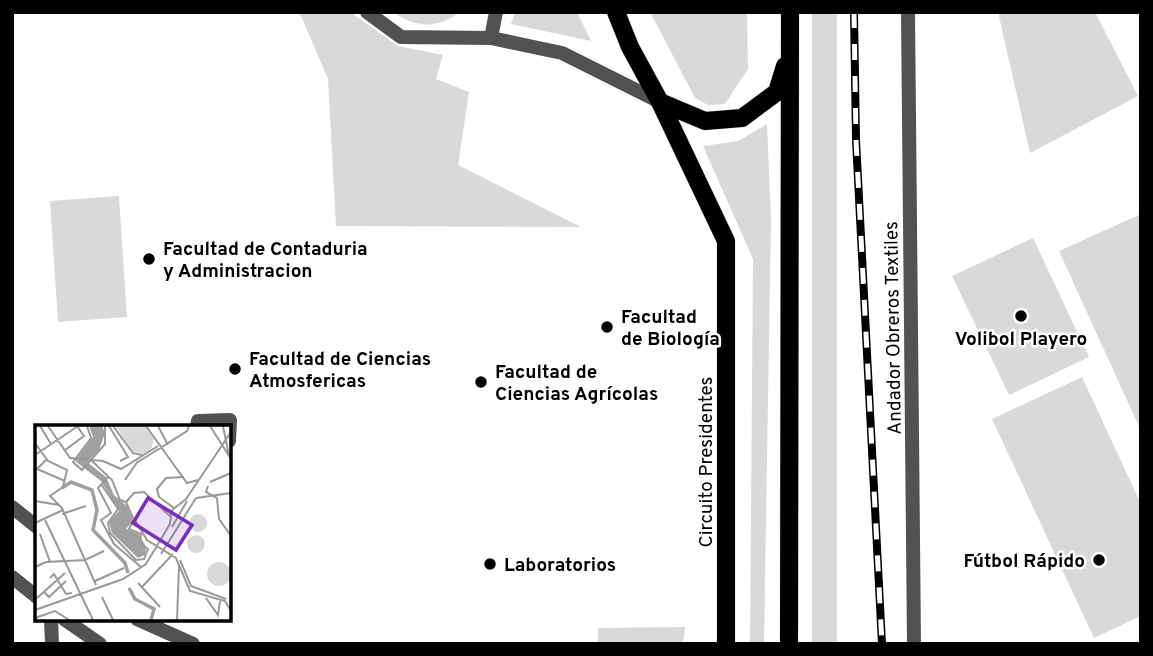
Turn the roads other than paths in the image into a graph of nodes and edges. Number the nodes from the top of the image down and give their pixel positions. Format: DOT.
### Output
graph roads {
  1 [pos="367,12"];
  2 [pos="496,12"];
  3 [pos="616,12"];
  4 [pos="790,12"];
  5 [pos="908,12"];
  6 [pos="491,38"];
  7 [pos="791,44"];
  8 [pos="660,102"];
  9 [pos="197,425"];
  10 [pos="230,425"];
  11 [pos="12,507"];
  12 [pos="35,525"];
  13 [pos="12,577"];
  14 [pos="35,595"];
  15 [pos="51,621"];
  16 [pos="67,621"];
  17 [pos="141,621"];
  18 [pos="52,644"];
  19 [pos="100,644"];
  20 [pos="193,644"];
  21 [pos="726,644"];
  22 [pos="789,644"];
  23 [pos="914,644"];
  1 -- 6 [label="street"];
  2 -- 6 [label="street"];
  3 -- 8 [label="main road, Circuito Presidentes"];
  4 -- 7 [label="main road"];
  5 -- 23 [label="street, Andador Obreros Textiles"];
  6 -- 8 [label="street"];
  7 -- 8 [label="main road"];
  7 -- 22 [label="main road"];
  8 -- 21 [label="main road, Circuito Presidentes"];
  9 -- 10 [label="street"];
  11 -- 12 [label="street"];
  13 -- 14 [label="street"];
  15 -- 18 [label="street"];
  16 -- 19 [label="street"];
  17 -- 20 [label="street"];
}
